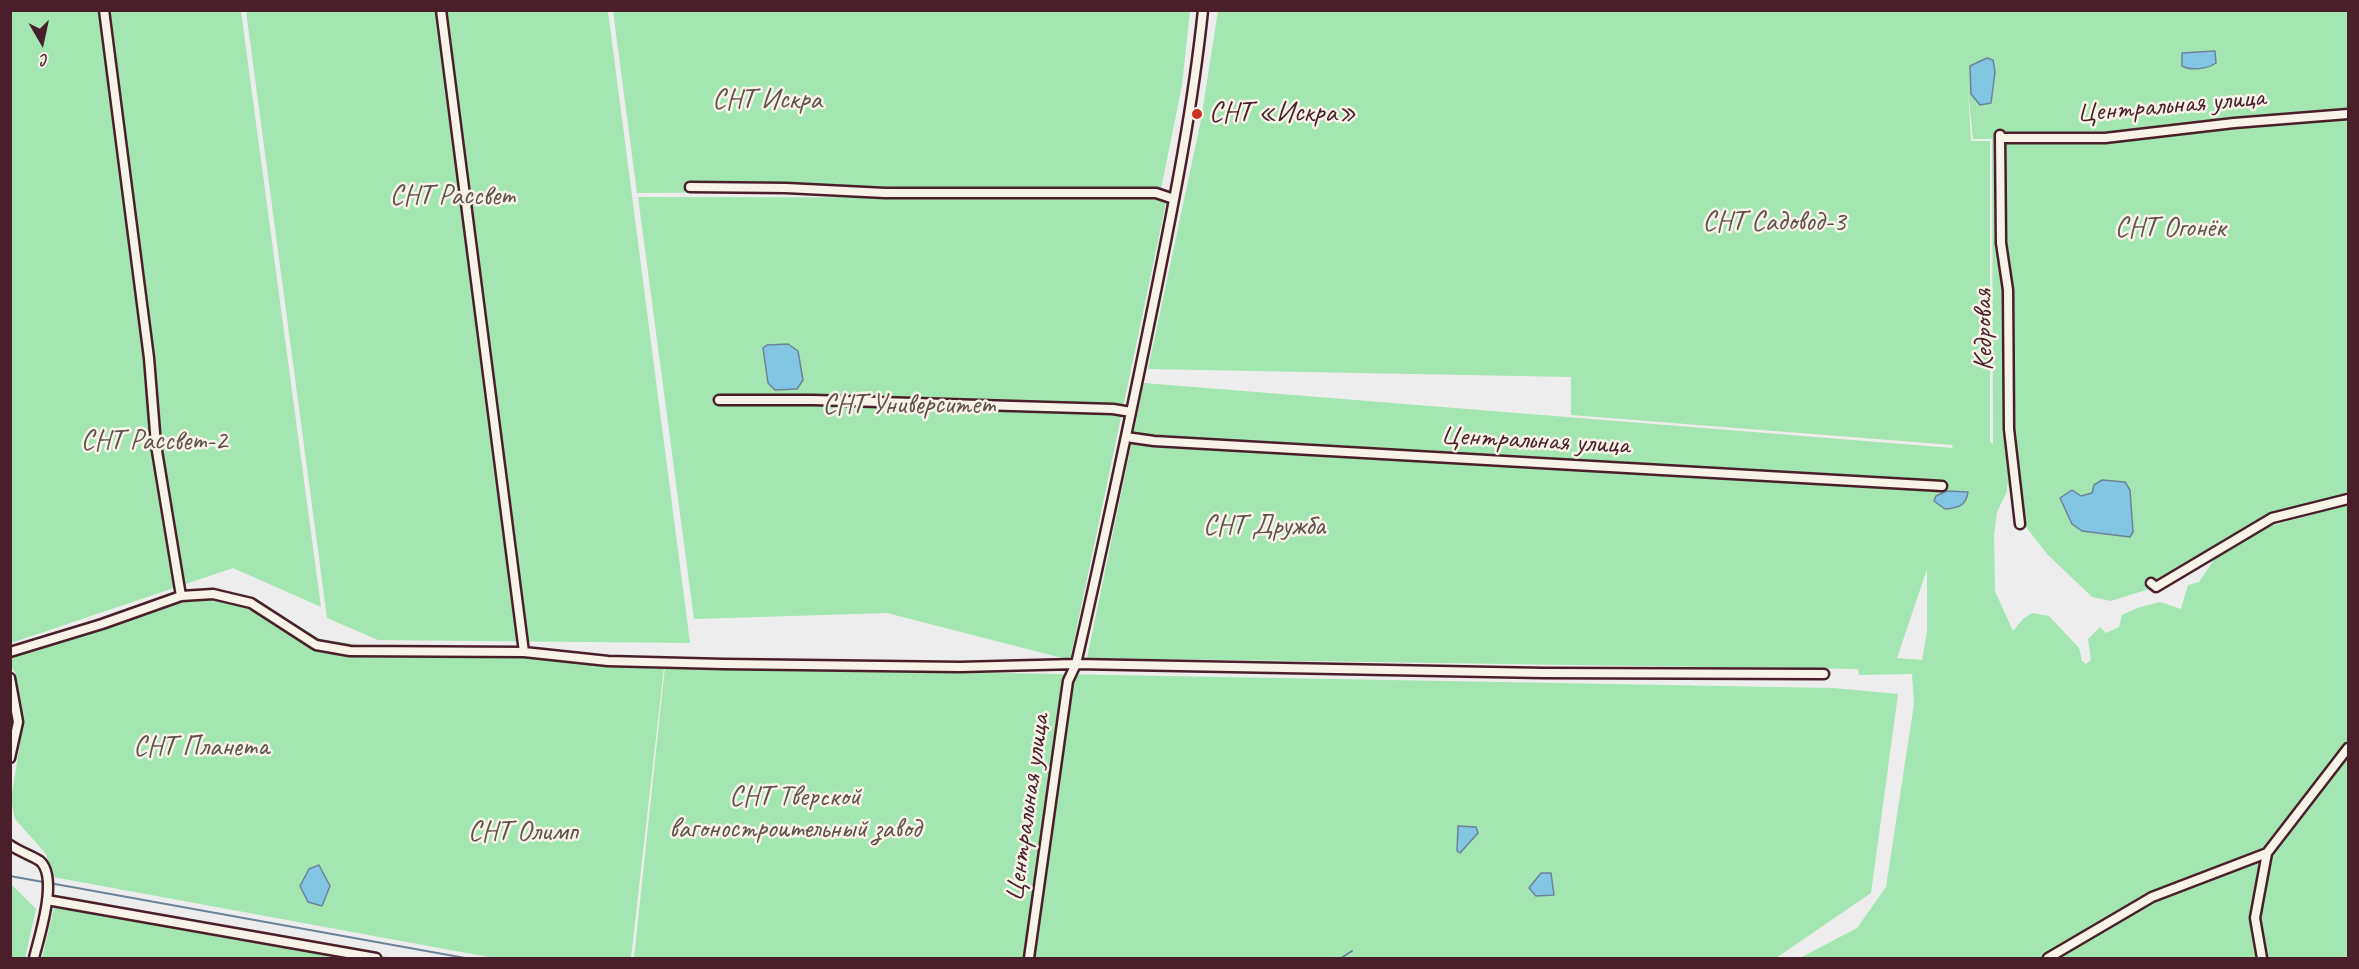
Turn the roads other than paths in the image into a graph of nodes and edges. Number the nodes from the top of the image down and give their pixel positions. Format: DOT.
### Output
graph roads {
  1 [pos="104,10"];
  2 [pos="441,10"];
  3 [pos="1203,10"];
  4 [pos="2349,114"];
  5 [pos="2000,137"];
  6 [pos="690,187"];
  7 [pos="1174,199"];
  8 [pos="719,399"];
  9 [pos="1131,412"];
  10 [pos="1126,436"];
  11 [pos="1942,486"];
  12 [pos="2349,499"];
  13 [pos="2020,524"];
  14 [pos="2151,583"];
  15 [pos="181,596"];
  16 [pos="10,652"];
  17 [pos="524,652"];
  18 [pos="1076,664"];
  19 [pos="1824,674"];
  20 [pos="10,678"];
  21 [pos="2349,748"];
  22 [pos="10,758"];
  23 [pos="10,845"];
  24 [pos="2267,853"];
  25 [pos="48,900"];
  26 [pos="34,958"];
  27 [pos="376,958"];
  28 [pos="1029,958"];
  29 [pos="2048,958"];
  30 [pos="2262,958"];
  1 -- 15 [label="street"];
  2 -- 17 [label="street"];
  3 -- 7 [label="street, Центральная улица"];
  4 -- 5 [label="street, Центральная улица"];
  5 -- 13 [label="street, Кедровая"];
  6 -- 7 [label="street"];
  7 -- 9 [label="street, Центральная улица"];
  8 -- 9 [label="street"];
  9 -- 10 [label="street, Центральная улица"];
  10 -- 11 [label="street, Центральная улица"];
  10 -- 18 [label="street, Центральная улица"];
  12 -- 14 [label="street"];
  15 -- 16 [label="street"];
  15 -- 17 [label="street"];
  17 -- 18 [label="street"];
  18 -- 19 [label="street"];
  18 -- 28 [label="street, Центральная улица"];
  20 -- 22 [label="street"];
  21 -- 24 [label="street"];
  23 -- 25 [label="street"];
  24 -- 29 [label="street"];
  24 -- 30 [label="street"];
  25 -- 26 [label="street"];
  25 -- 27 [label="street"];
}
